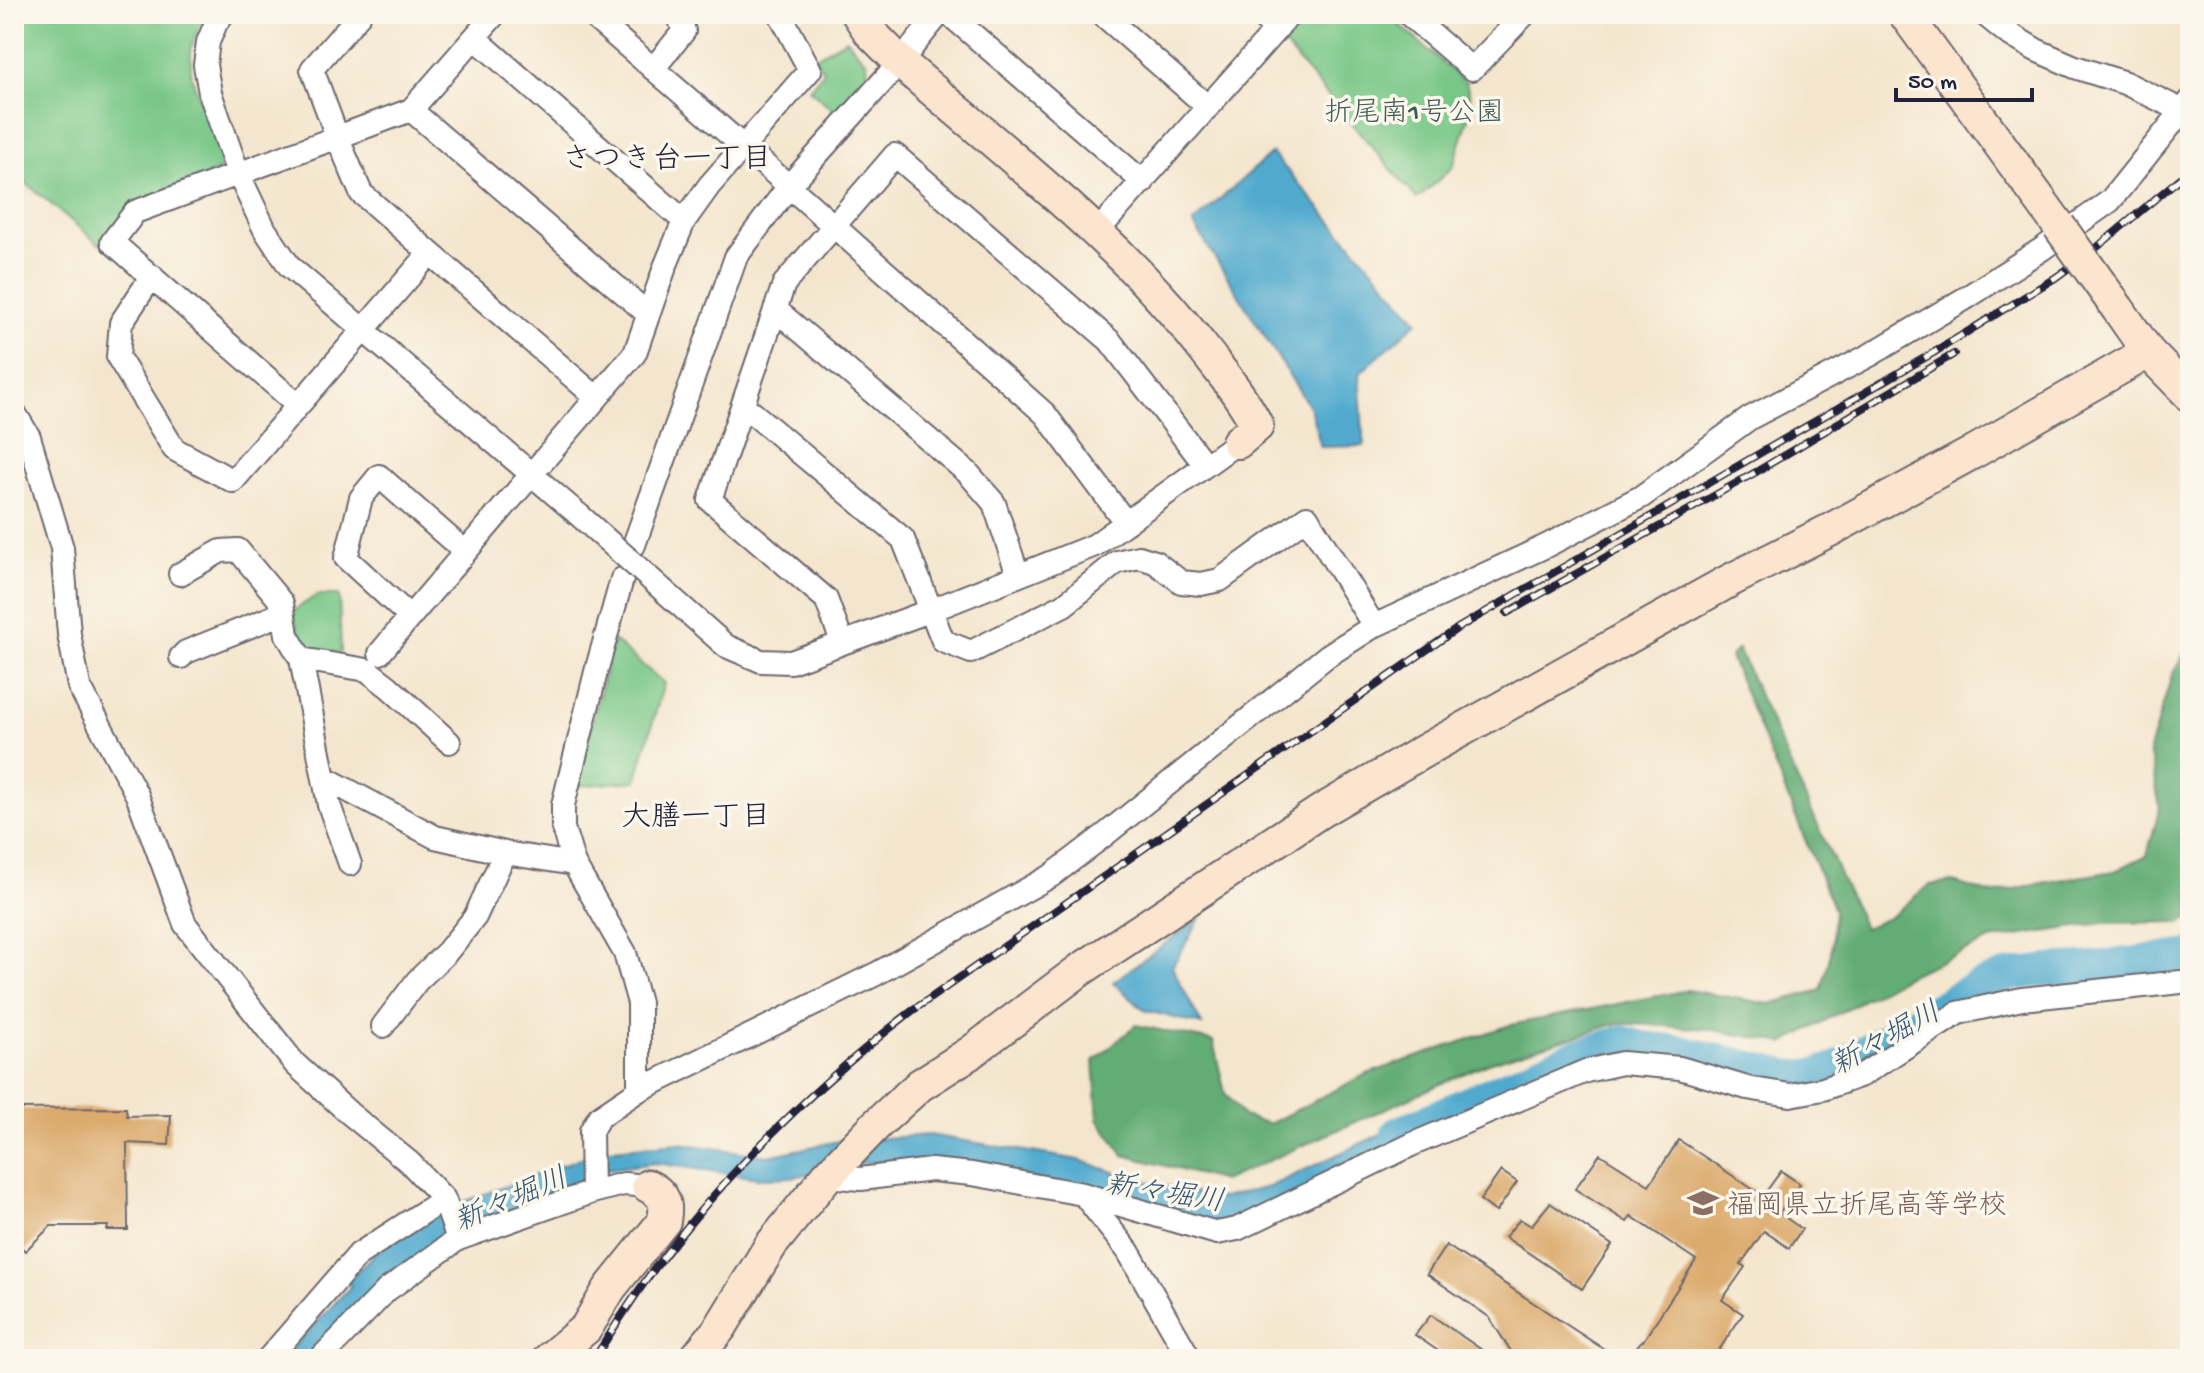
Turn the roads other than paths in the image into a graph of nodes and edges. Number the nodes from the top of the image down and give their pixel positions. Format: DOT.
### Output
graph roads {
  1 [pos="223,14"];
  2 [pos="360,14"];
  3 [pos="495,14"];
  4 [pos="590,14"];
  5 [pos="678,14"];
  6 [pos="780,14"];
  7 [pos="858,14"];
  8 [pos="939,14"];
  9 [pos="949,14"];
  10 [pos="1102,14"];
  11 [pos="1258,14"];
  12 [pos="1408,14"];
  13 [pos="1525,14"];
  14 [pos="1905,14"];
  15 [pos="1984,14"];
  16 [pos="1283,22"];
  17 [pos="475,38"];
  18 [pos="900,62"];
  19 [pos="653,69"];
  20 [pos="2187,106"];
  21 [pos="1208,107"];
  22 [pos="411,110"];
  23 [pos="338,139"];
  24 [pos="744,148"];
  25 [pos="238,173"];
  26 [pos="1143,182"];
  27 [pos="789,186"];
  28 [pos="684,221"];
  29 [pos="833,227"];
  30 [pos="1097,232"];
  31 [pos="429,254"];
  32 [pos="152,276"];
  33 [pos="775,309"];
  34 [pos="648,314"];
  35 [pos="363,329"];
  36 [pos="2148,352"];
  37 [pos="2190,395"];
  38 [pos="597,398"];
  39 [pos="298,405"];
  40 [pos="743,405"];
  41 [pos="14,412"];
  42 [pos="1238,442"];
  43 [pos="1205,465"];
  44 [pos="531,473"];
  45 [pos="1126,523"];
  46 [pos="634,545"];
  47 [pos="464,551"];
  48 [pos="180,574"];
  49 [pos="1018,575"];
  50 [pos="622,579"];
  51 [pos="932,610"];
  52 [pos="283,613"];
  53 [pos="410,617"];
  54 [pos="1374,626"];
  55 [pos="842,642"];
  56 [pos="380,653"];
  57 [pos="181,657"];
  58 [pos="301,659"];
  59 [pos="449,742"];
  60 [pos="325,778"];
  61 [pos="505,853"];
  62 [pos="350,864"];
  63 [pos="574,864"];
  64 [pos="2190,981"];
  65 [pos="383,1026"];
  66 [pos="639,1090"];
  67 [pos="827,1176"];
  68 [pos="592,1186"];
  69 [pos="648,1186"];
  70 [pos="1083,1194"];
  71 [pos="444,1199"];
  72 [pos="458,1239"];
  73 [pos="268,1359"];
  74 [pos="320,1359"];
  75 [pos="549,1359"];
  76 [pos="695,1359"];
  77 [pos="1190,1359"];
  1 -- 25 [label="street"];
  2 -- 23 [label="street"];
  3 -- 17 [label="street"];
  4 -- 19 [label="street"];
  5 -- 19 [label="street"];
  6 -- 24 [label="street"];
  7 -- 18 [label="street"];
  8 -- 18 [label="street"];
  9 -- 26 [label="street"];
  10 -- 21 [label="street"];
  11 -- 16 [label="street"];
  12 -- 13 [label="street"];
  14 -- 36 [label="street, bridge"];
  15 -- 20 [label="street"];
  16 -- 21 [label="street"];
  17 -- 22 [label="street"];
  17 -- 28 [label="street"];
  18 -- 27 [label="street"];
  18 -- 30 [label="street"];
  19 -- 24 [label="street"];
  20 -- 54 [label="street"];
  21 -- 26 [label="street"];
  22 -- 23 [label="street"];
  22 -- 34 [label="street"];
  23 -- 25 [label="street"];
  23 -- 31 [label="street"];
  24 -- 27 [label="street"];
  24 -- 28 [label="street"];
  25 -- 32 [label="street"];
  25 -- 35 [label="street"];
  26 -- 30 [label="street"];
  27 -- 29 [label="street"];
  27 -- 46 [label="street"];
  28 -- 34 [label="street"];
  29 -- 33 [label="street"];
  29 -- 43 [label="street"];
  29 -- 45 [label="street"];
  30 -- 42 [label="street"];
  31 -- 35 [label="street"];
  31 -- 38 [label="street"];
  32 -- 39 [label="street"];
  32 -- 39 [label="street"];
  33 -- 40 [label="street"];
  33 -- 49 [label="street"];
  34 -- 38 [label="street"];
  35 -- 39 [label="street"];
  35 -- 44 [label="street"];
  36 -- 37 [label="street"];
  36 -- 67 [label="street"];
  38 -- 44 [label="street"];
  40 -- 51 [label="street"];
  40 -- 55 [label="street"];
  41 -- 71 [label="street"];
  42 -- 43 [label="street"];
  43 -- 45 [label="street"];
  44 -- 47 [label="street"];
  44 -- 55 [label="street, bridge"];
  45 -- 49 [label="street"];
  47 -- 53 [label="street"];
  47 -- 53 [label="street"];
  48 -- 52 [label="street"];
  49 -- 51 [label="street"];
  50 -- 63 [label="street"];
  51 -- 54 [label="street"];
  51 -- 55 [label="street"];
  52 -- 57 [label="street"];
  52 -- 58 [label="street"];
  53 -- 56 [label="street"];
  54 -- 66 [label="street"];
  58 -- 59 [label="street"];
  58 -- 60 [label="street"];
  60 -- 61 [label="street"];
  60 -- 62 [label="street"];
  61 -- 63 [label="street"];
  61 -- 65 [label="street"];
  63 -- 66 [label="street"];
  64 -- 70 [label="street"];
  66 -- 68 [label="street"];
  67 -- 70 [label="street"];
  67 -- 76 [label="street"];
  68 -- 69 [label="street"];
  68 -- 72 [label="street"];
  69 -- 75 [label="street"];
  70 -- 77 [label="street"];
  71 -- 72 [label="street"];
  71 -- 73 [label="street"];
  72 -- 74 [label="street"];
}
